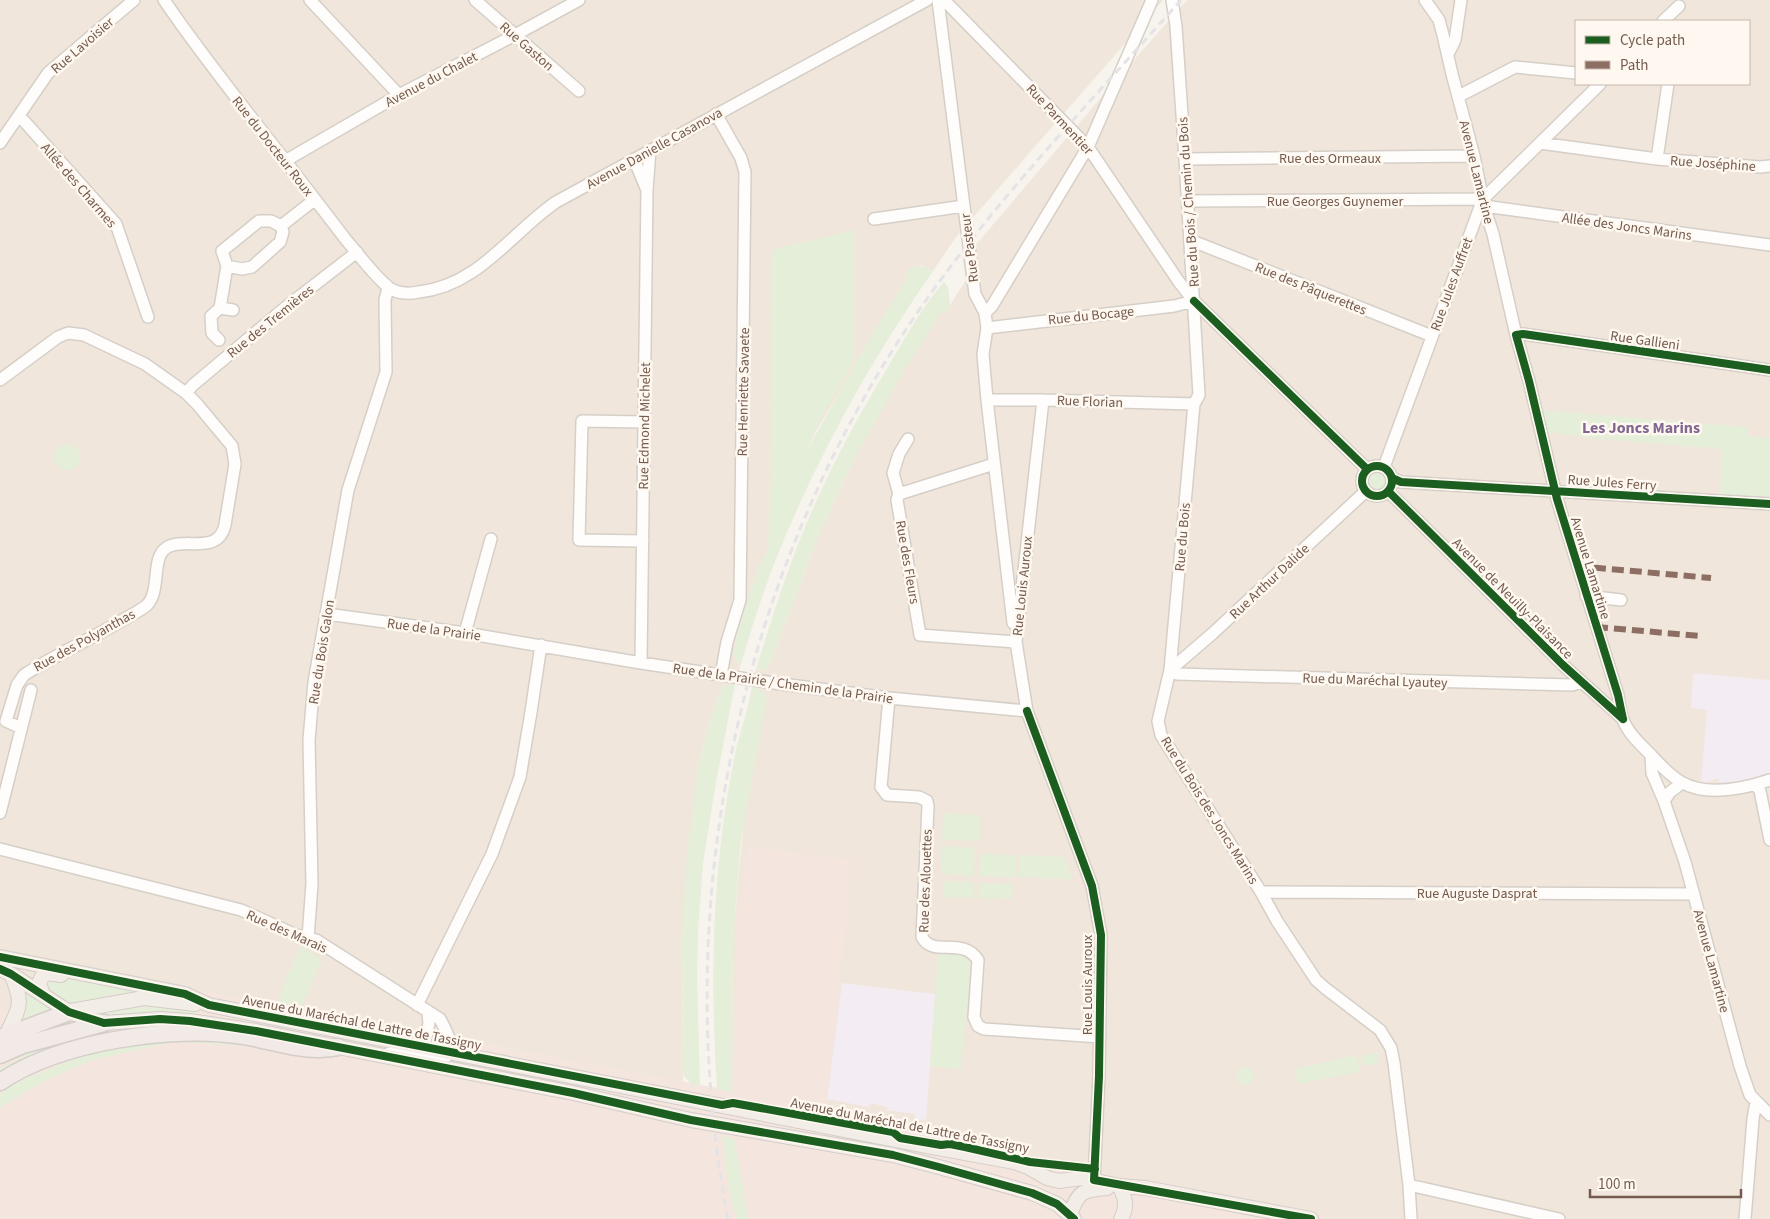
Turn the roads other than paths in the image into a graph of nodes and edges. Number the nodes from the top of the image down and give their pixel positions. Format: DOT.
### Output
graph roads {
  1 [pos="134,0"];
  2 [pos="164,0"];
  3 [pos="310,0"];
  4 [pos="475,0"];
  5 [pos="579,0"];
  6 [pos="927,0"];
  7 [pos="938,0"];
  8 [pos="944,0"];
  9 [pos="1152,0"];
  10 [pos="1172,0"];
  11 [pos="1425,0"];
  12 [pos="1461,0"];
  13 [pos="1679,3"];
  14 [pos="1664,20"];
  15 [pos="1676,20"];
  16 [pos="515,35"];
  17 [pos="1448,54"];
  18 [pos="1575,73"];
  19 [pos="1599,85"];
  20 [pos="1668,85"];
  21 [pos="579,91"];
  22 [pos="398,95"];
  23 [pos="1459,96"];
  24 [pos="716,114"];
  25 [pos="18,117"];
  26 [pos="0,143"];
  27 [pos="1540,143"];
  28 [pos="1088,147"];
  29 [pos="650,150"];
  30 [pos="1474,156"];
  31 [pos="1185,158"];
  32 [pos="634,159"];
  33 [pos="1657,159"];
  34 [pos="285,162"];
  35 [pos="1770,166"];
  36 [pos="647,190"];
  37 [pos="314,200"];
  38 [pos="1188,201"];
  39 [pos="1484,203"];
  40 [pos="964,206"];
  41 [pos="874,219"];
  42 [pos="281,226"];
  43 [pos="1190,240"];
  44 [pos="1770,245"];
  45 [pos="357,252"];
  46 [pos="227,266"];
  47 [pos="388,288"];
  48 [pos="1194,301"];
  49 [pos="220,308"];
  50 [pos="233,310"];
  51 [pos="985,313"];
  52 [pos="148,317"];
  53 [pos="987,328"];
  54 [pos="1516,335"];
  55 [pos="1432,336"];
  56 [pos="218,340"];
  57 [pos="1770,370"];
  58 [pos="0,380"];
  59 [pos="186,393"];
  60 [pos="986,400"];
  61 [pos="1043,400"];
  62 [pos="1194,404"];
  63 [pos="644,422"];
  64 [pos="908,439"];
  65 [pos="994,464"];
  66 [pos="1384,467"];
  67 [pos="1367,470"];
  68 [pos="1392,478"];
  69 [pos="1555,490"];
  70 [pos="1366,491"];
  71 [pos="1388,491"];
  72 [pos="899,494"];
  73 [pos="1770,504"];
  74 [pos="491,539"];
  75 [pos="643,541"];
  76 [pos="1586,596"];
  77 [pos="1621,600"];
  78 [pos="328,614"];
  79 [pos="465,633"];
  80 [pos="1016,642"];
  81 [pos="541,645"];
  82 [pos="641,662"];
  83 [pos="1170,670"];
  84 [pos="721,675"];
  85 [pos="1581,682"];
  86 [pos="31,690"];
  87 [pos="889,698"];
  88 [pos="1027,711"];
  89 [pos="3,719"];
  90 [pos="1623,719"];
  91 [pos="21,728"];
  92 [pos="1651,755"];
  93 [pos="1770,780"];
  94 [pos="1682,783"];
  95 [pos="1756,785"];
  96 [pos="1664,801"];
  97 [pos="0,813"];
  98 [pos="1770,840"];
  99 [pos="0,849"];
  100 [pos="1261,892"];
  101 [pos="1694,894"];
  102 [pos="308,938"];
  103 [pos="0,957"];
  104 [pos="6,971"];
  105 [pos="99,978"];
  106 [pos="43,995"];
  107 [pos="209,1005"];
  108 [pos="417,1005"];
  109 [pos="69,1012"];
  110 [pos="428,1012"];
  111 [pos="104,1023"];
  112 [pos="3,1036"];
  113 [pos="1100,1037"];
  114 [pos="338,1047"];
  115 [pos="424,1047"];
  116 [pos="448,1052"];
  117 [pos="0,1055"];
  118 [pos="381,1056"];
  119 [pos="0,1082"];
  120 [pos="1756,1102"];
  121 [pos="1770,1115"];
  122 [pos="1094,1180"];
  123 [pos="1409,1185"];
  124 [pos="1120,1186"];
  125 [pos="1256,1214"];
  126 [pos="1072,1217"];
  127 [pos="1120,1219"];
  128 [pos="1311,1219"];
  129 [pos="1411,1219"];
  130 [pos="1559,1219"];
  131 [pos="1745,1219"];
  1 -- 25 [label="street, Rue Lavoisier"];
  2 -- 34 [label="street, Rue du Docteur Roux"];
  3 -- 22 [label="street"];
  4 -- 16 [label="street, Rue Gaston"];
  5 -- 16 [label="street, Avenue du Chalet"];
  6 -- 24 [label="street, Avenue Danielle Casanova"];
  7 -- 40 [label="street, Rue Pasteur"];
  8 -- 28 [label="street, Rue Parmentier"];
  9 -- 28 [label="street"];
  10 -- 31 [label="street, Rue du Bois / Chemin du Bois"];
  11 -- 17 [label="street, Avenue Lamartine"];
  12 -- 17 [label="street"];
  13 -- 14 [label="street"];
  13 -- 15 [label="street"];
  16 -- 21 [label="street, Rue Gaston"];
  16 -- 22 [label="street, Avenue du Chalet"];
  17 -- 23 [label="street, Avenue Lamartine"];
  18 -- 23 [label="street"];
  19 -- 27 [label="street, Rue Jules Auffret"];
  20 -- 33 [label="street"];
  22 -- 34 [label="street, Avenue du Chalet"];
  23 -- 30 [label="street, Avenue Lamartine"];
  24 -- 29 [label="street, Avenue Danielle Casanova"];
  24 -- 84 [label="street, Rue Henriette Savaete"];
  25 -- 26 [label="street, Rue Lavoisier"];
  25 -- 52 [label="street, Allée des Charmes"];
  27 -- 33 [label="street, Rue Joséphine"];
  27 -- 39 [label="street, Rue Jules Auffret"];
  28 -- 48 [label="street, Rue Parmentier"];
  28 -- 51 [label="street"];
  29 -- 32 [label="street, Avenue Danielle Casanova"];
  29 -- 36 [label="street, Rue Edmond Michelet"];
  30 -- 31 [label="street, Rue des Ormeaux"];
  30 -- 39 [label="street, Avenue Lamartine"];
  31 -- 38 [label="street, Rue du Bois / Chemin du Bois"];
  32 -- 36 [label="street, Rue Edmond Michelet"];
  32 -- 47 [label="street, Avenue Danielle Casanova"];
  33 -- 35 [label="street, Rue Joséphine"];
  34 -- 37 [label="street, Rue du Docteur Roux"];
  36 -- 63 [label="street, Rue Edmond Michelet"];
  37 -- 42 [label="street"];
  37 -- 45 [label="street, Rue du Docteur Roux"];
  38 -- 39 [label="street, Rue Georges Guynemer"];
  38 -- 43 [label="street, Rue du Bois / Chemin du Bois"];
  39 -- 44 [label="street, Allée des Joncs Marins"];
  39 -- 54 [label="street, Avenue Lamartine"];
  39 -- 55 [label="street, Rue Jules Auffret"];
  40 -- 41 [label="street"];
  40 -- 51 [label="street, Rue Pasteur"];
  42 -- 46 [label="street"];
  42 -- 46 [label="street"];
  43 -- 48 [label="street, Rue du Bois / Chemin du Bois"];
  43 -- 55 [label="street, Rue des Pâquerettes"];
  45 -- 47 [label="street, Rue du Docteur Roux"];
  45 -- 59 [label="street, Rue des Tremières"];
  46 -- 49 [label="street"];
  47 -- 78 [label="street, Rue du Bois Galon"];
  48 -- 53 [label="street, Rue du Bocage"];
  48 -- 62 [label="street, Rue du Bois / Chemin du Bois"];
  48 -- 67 [label="street"];
  49 -- 50 [label="street"];
  49 -- 56 [label="street"];
  51 -- 53 [label="street, Rue Pasteur"];
  53 -- 60 [label="street, Rue Pasteur"];
  54 -- 57 [label="street, Rue Gallieni"];
  54 -- 69 [label="street, Avenue Lamartine"];
  55 -- 66 [label="street, Rue Jules Auffret"];
  58 -- 59 [label="street, Rue des Polyanthas"];
  59 -- 89 [label="street, Rue des Polyanthas"];
  60 -- 61 [label="street, Rue Florian"];
  60 -- 65 [label="street, Rue Pasteur"];
  61 -- 62 [label="street, Rue Florian"];
  61 -- 80 [label="street, Rue Louis Auroux"];
  62 -- 83 [label="street, Rue du Bois"];
  63 -- 75 [label="street, Rue Edmond Michelet"];
  63 -- 75 [label="street"];
  64 -- 72 [label="street"];
  65 -- 72 [label="street"];
  65 -- 80 [label="street, Rue Pasteur"];
  66 -- 67 [label="street"];
  66 -- 68 [label="street"];
  67 -- 70 [label="street"];
  68 -- 69 [label="street, Rue Jules Ferry"];
  68 -- 71 [label="street"];
  69 -- 73 [label="street, Rue Jules Ferry"];
  69 -- 76 [label="street, Avenue Lamartine"];
  70 -- 71 [label="street"];
  70 -- 83 [label="street, Rue Arthur Dalide"];
  71 -- 85 [label="street, Avenue de Neuilly-Plaisance"];
  72 -- 80 [label="street, Rue des Fleurs"];
  74 -- 79 [label="street"];
  75 -- 82 [label="street, Rue Edmond Michelet"];
  76 -- 77 [label="street"];
  76 -- 90 [label="street, Avenue Lamartine"];
  78 -- 79 [label="street, Rue de la Prairie"];
  78 -- 102 [label="street, Rue du Bois Galon"];
  79 -- 81 [label="street, Rue de la Prairie"];
  80 -- 88 [label="street, Rue Louis Auroux"];
  81 -- 82 [label="street, Rue de la Prairie / Chemin de la Prairie"];
  81 -- 108 [label="street"];
  82 -- 84 [label="street, Rue de la Prairie / Chemin de la Prairie"];
  83 -- 85 [label="street, Rue du Maréchal Lyautey"];
  83 -- 100 [label="street, Rue du Bois des Joncs Marins"];
  84 -- 87 [label="street, Rue de la Prairie / Chemin de la Prairie"];
  85 -- 90 [label="street, Avenue de Neuilly-Plaisance"];
  86 -- 91 [label="street"];
  87 -- 88 [label="street, Rue de la Prairie / Chemin de la Prairie"];
  87 -- 113 [label="street, Rue des Alouettes"];
  88 -- 113 [label="street, Rue Louis Auroux"];
  89 -- 91 [label="street, Rue des Polyanthas"];
  90 -- 92 [label="street, Avenue Lamartine"];
  91 -- 97 [label="street"];
  92 -- 94 [label="street"];
  92 -- 96 [label="street, Avenue Lamartine"];
  93 -- 95 [label="street"];
  94 -- 95 [label="street"];
  94 -- 96 [label="street"];
  95 -- 98 [label="street"];
  96 -- 101 [label="street, Avenue Lamartine"];
  99 -- 102 [label="street, Rue des Marais"];
  100 -- 101 [label="street, Rue Auguste Dasprat"];
  100 -- 123 [label="street, Rue du Bois des Joncs Marins"];
  101 -- 120 [label="street, Avenue Lamartine"];
  102 -- 108 [label="street, Rue des Marais"];
  103 -- 105 [label="main road, Avenue du Maréchal de Lattre de Tassigny"];
  104 -- 106 [label="main road"];
  104 -- 112 [label="main road"];
  105 -- 106 [label="main road"];
  105 -- 107 [label="main road, Avenue du Maréchal de Lattre de Tassigny"];
  106 -- 109 [label="main road"];
  107 -- 109 [label="main road"];
  107 -- 115 [label="main road, Avenue du Maréchal de Lattre de Tassigny"];
  108 -- 110 [label="street, Rue des Marais"];
  109 -- 111 [label="main road"];
  109 -- 112 [label="highway"];
  110 -- 115 [label="street"];
  110 -- 116 [label="street, Rue des Marais"];
  111 -- 114 [label="main road, Avenue du Maréchal de Lattre de Tassigny"];
  111 -- 117 [label="highway"];
  113 -- 122 [label="street, Rue Louis Auroux"];
  114 -- 118 [label="main road, Avenue du Maréchal de Lattre de Tassigny"];
  114 -- 119 [label="highway"];
  115 -- 116 [label="main road, Avenue du Maréchal de Lattre de Tassigny"];
  116 -- 118 [label="street"];
  116 -- 122 [label="main road, Avenue du Maréchal de Lattre de Tassigny"];
  118 -- 126 [label="main road, Avenue du Maréchal de Lattre de Tassigny"];
  120 -- 121 [label="street, Avenue Lamartine"];
  120 -- 131 [label="street"];
  122 -- 124 [label="main road, Avenue du Maréchal de Lattre de Tassigny"];
  123 -- 129 [label="street, Rue du Bois des Joncs Marins"];
  123 -- 130 [label="street"];
  124 -- 125 [label="main road, Avenue du Maréchal de Lattre de Tassigny"];
  124 -- 126 [label="main road"];
  124 -- 127 [label="main road"];
  125 -- 128 [label="main road, Avenue du Maréchal de Lattre de Tassigny"];
}
